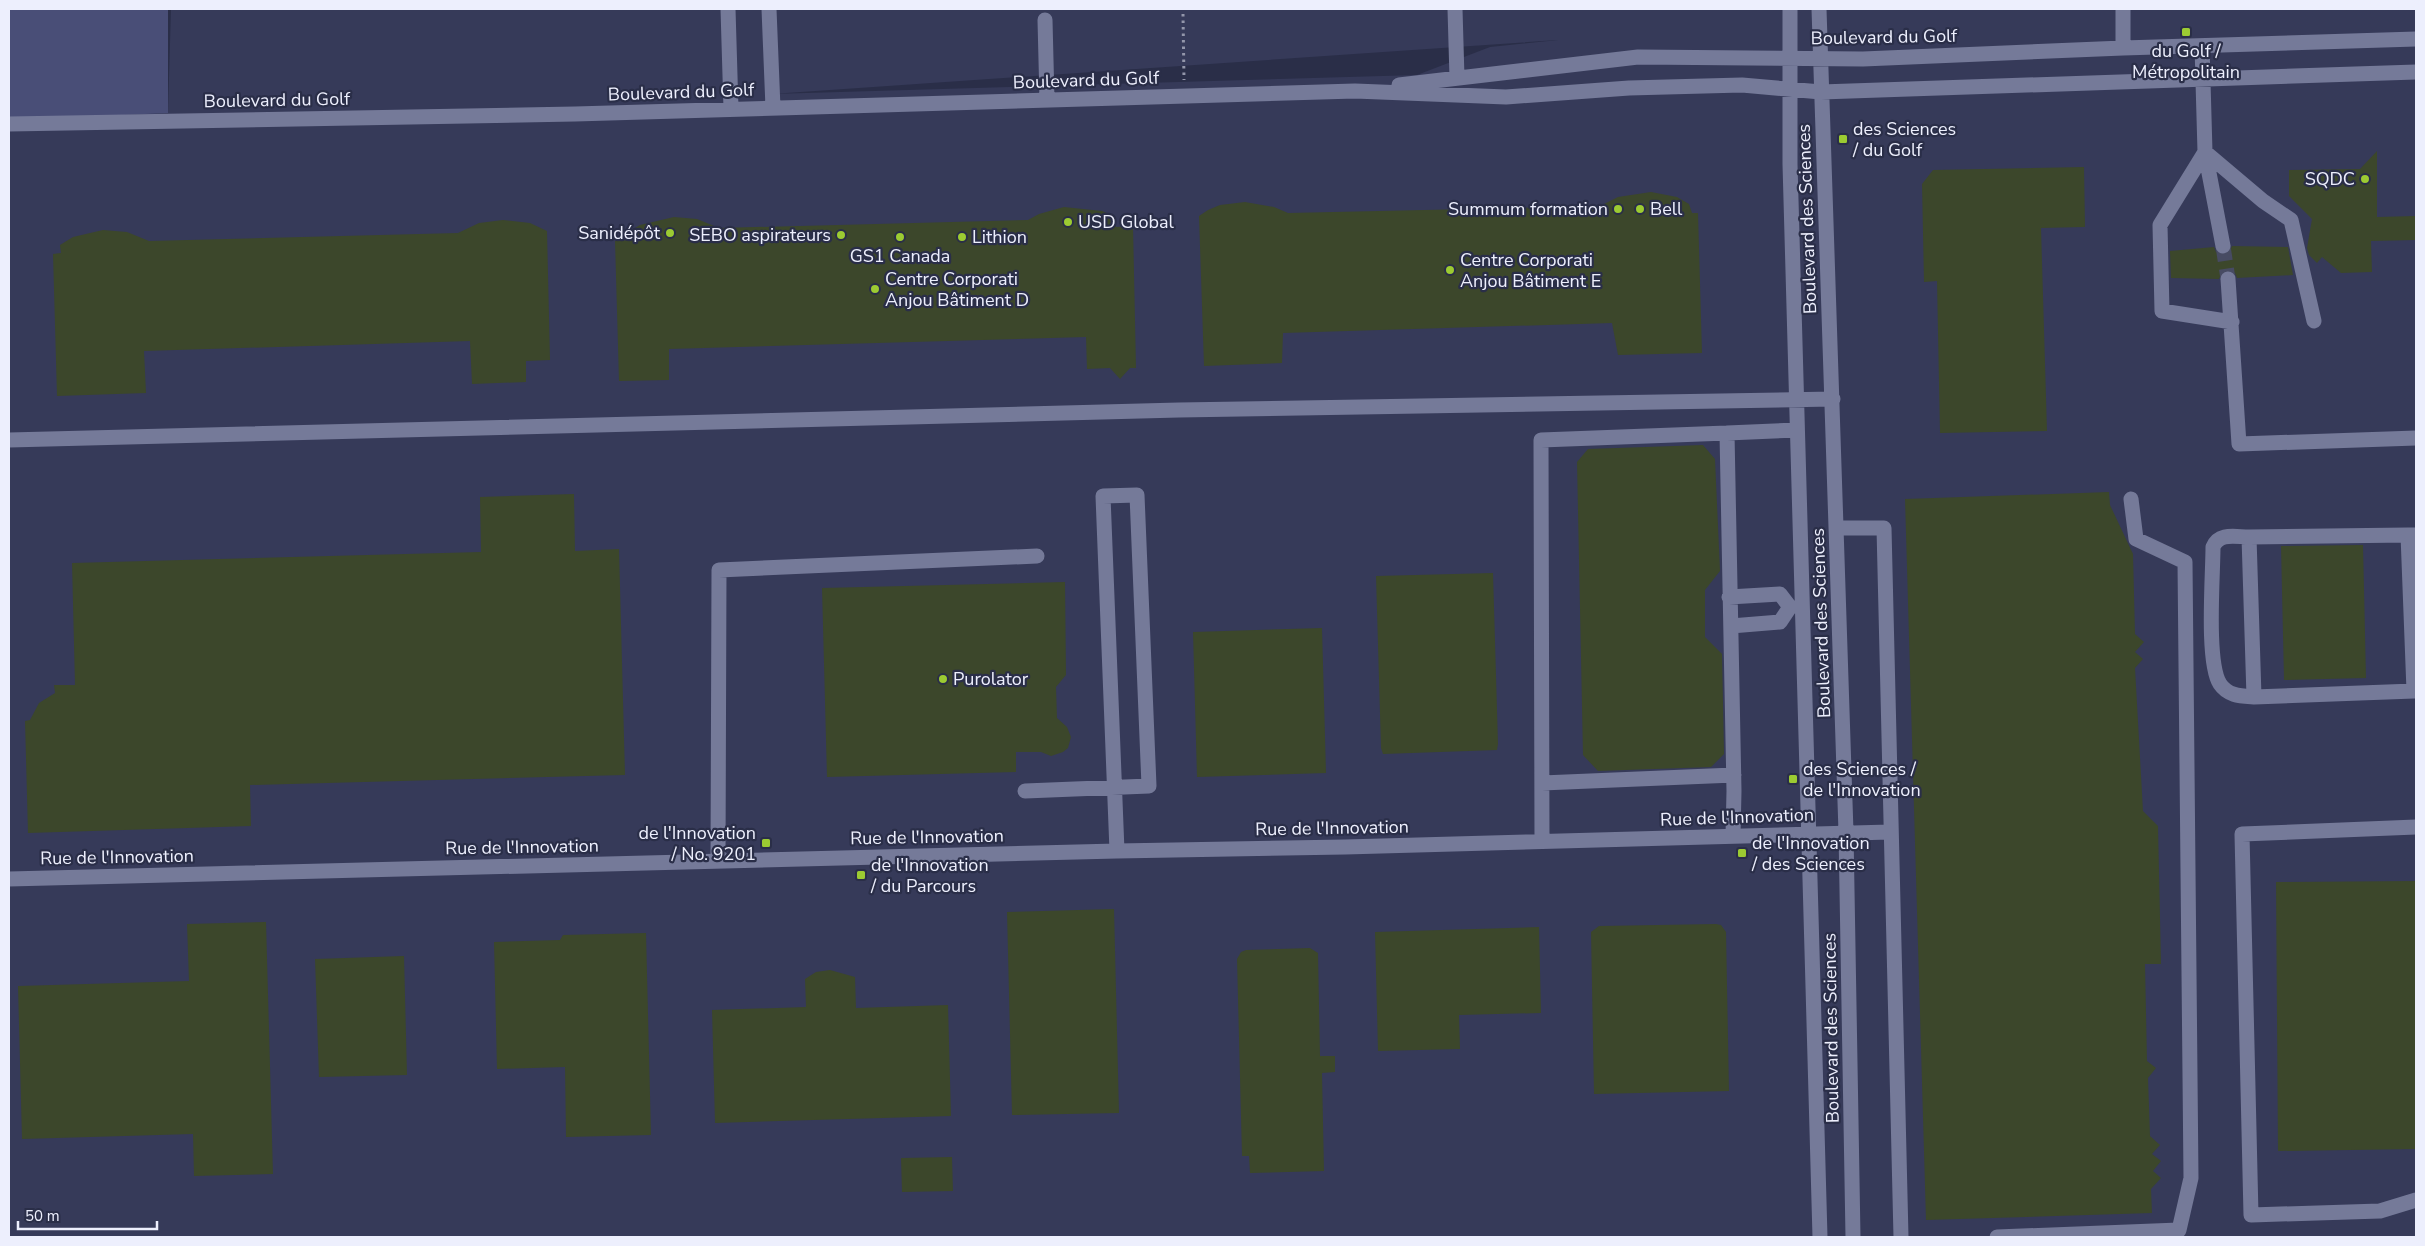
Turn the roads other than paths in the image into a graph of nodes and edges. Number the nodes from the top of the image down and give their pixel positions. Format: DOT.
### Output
graph roads {
  1 [pos="728,9"];
  2 [pos="769,9"];
  3 [pos="1455,9"];
  4 [pos="1790,9"];
  5 [pos="1819,9"];
  6 [pos="2123,9"];
  7 [pos="1045,20"];
  8 [pos="2416,39"];
  9 [pos="2202,46"];
  10 [pos="2123,48"];
  11 [pos="1790,57"];
  12 [pos="1820,59"];
  13 [pos="2416,72"];
  14 [pos="1457,78"];
  15 [pos="2203,80"];
  16 [pos="1790,89"];
  17 [pos="1355,91"];
  18 [pos="1821,92"];
  19 [pos="1047,100"];
  20 [pos="773,108"];
  21 [pos="731,109"];
  22 [pos="9,124"];
  23 [pos="2205,152"];
  24 [pos="2223,246"];
  25 [pos="2228,279"];
  26 [pos="2314,321"];
  27 [pos="2232,322"];
  28 [pos="1833,399"];
  29 [pos="1797,400"];
  30 [pos="1798,430"];
  31 [pos="1727,433"];
  32 [pos="2416,438"];
  33 [pos="9,440"];
  34 [pos="2131,499"];
  35 [pos="1837,528"];
  36 [pos="2412,535"];
  37 [pos="2249,538"];
  38 [pos="1038,556"];
  39 [pos="1729,597"];
  40 [pos="1796,608"];
  41 [pos="1731,626"];
  42 [pos="2415,691"];
  43 [pos="2254,693"];
  44 [pos="1734,775"];
  45 [pos="1542,783"];
  46 [pos="1114,786"];
  47 [pos="1025,791"];
  48 [pos="2416,827"];
  49 [pos="1846,832"];
  50 [pos="1890,832"];
  51 [pos="1808,834"];
  52 [pos="1733,836"];
  53 [pos="1542,841"];
  54 [pos="1117,851"];
  55 [pos="718,861"];
  56 [pos="9,879"];
  57 [pos="2416,1200"];
  58 [pos="1820,1237"];
  59 [pos="1853,1237"];
  60 [pos="1901,1237"];
  61 [pos="1997,1237"];
  1 -- 21 [label="street"];
  2 -- 20 [label="street"];
  3 -- 14 [label="street"];
  4 -- 11 [label="street, Boulevard des Sciences"];
  5 -- 12 [label="street, Boulevard des Sciences"];
  6 -- 10 [label="street"];
  7 -- 19 [label="street"];
  8 -- 9 [label="street, Boulevard du Golf"];
  9 -- 10 [label="street, Boulevard du Golf"];
  9 -- 15 [label="street"];
  10 -- 12 [label="street, Boulevard du Golf"];
  11 -- 12 [label="street, Boulevard du Golf"];
  11 -- 14 [label="street, Boulevard du Golf"];
  11 -- 16 [label="street, Boulevard des Sciences"];
  12 -- 18 [label="street, Boulevard des Sciences"];
  13 -- 15 [label="street, Boulevard du Golf"];
  14 -- 17 [label="street, Boulevard du Golf"];
  15 -- 18 [label="street, Boulevard du Golf"];
  15 -- 23 [label="street"];
  16 -- 17 [label="street, Boulevard du Golf"];
  16 -- 18 [label="street, Boulevard du Golf"];
  16 -- 29 [label="street, Boulevard des Sciences"];
  17 -- 19 [label="street, Boulevard du Golf"];
  18 -- 28 [label="street, Boulevard des Sciences"];
  19 -- 20 [label="street, Boulevard du Golf"];
  20 -- 21 [label="street, Boulevard du Golf"];
  21 -- 22 [label="street, Boulevard du Golf"];
  23 -- 24 [label="street"];
  23 -- 26 [label="street"];
  23 -- 27 [label="street"];
  25 -- 27 [label="street"];
  27 -- 32 [label="street"];
  28 -- 29 [label="street"];
  28 -- 35 [label="street, Boulevard des Sciences"];
  29 -- 30 [label="street, Boulevard des Sciences"];
  29 -- 33 [label="street"];
  30 -- 31 [label="street"];
  30 -- 40 [label="street, Boulevard des Sciences"];
  31 -- 39 [label="street"];
  31 -- 45 [label="street"];
  34 -- 61 [label="street"];
  35 -- 49 [label="street, Boulevard des Sciences"];
  35 -- 50 [label="street"];
  36 -- 37 [label="street"];
  36 -- 42 [label="street"];
  37 -- 43 [label="street"];
  37 -- 43 [label="street"];
  38 -- 55 [label="street"];
  39 -- 40 [label="street"];
  39 -- 41 [label="street"];
  40 -- 41 [label="street"];
  40 -- 51 [label="street, Boulevard des Sciences"];
  41 -- 44 [label="street"];
  42 -- 43 [label="street"];
  44 -- 45 [label="street"];
  44 -- 52 [label="street"];
  45 -- 53 [label="street"];
  46 -- 46 [label="street"];
  46 -- 47 [label="street"];
  46 -- 54 [label="street"];
  48 -- 57 [label="street"];
  49 -- 50 [label="street, Rue de l'Innovation"];
  49 -- 51 [label="street, Rue de l'Innovation"];
  49 -- 59 [label="street, Boulevard des Sciences"];
  50 -- 60 [label="street"];
  51 -- 52 [label="street, Rue de l'Innovation"];
  51 -- 58 [label="street, Boulevard des Sciences"];
  52 -- 53 [label="street, Rue de l'Innovation"];
  53 -- 54 [label="street, Rue de l'Innovation"];
  54 -- 55 [label="street, Rue de l'Innovation"];
  55 -- 56 [label="street, Rue de l'Innovation"];
}
